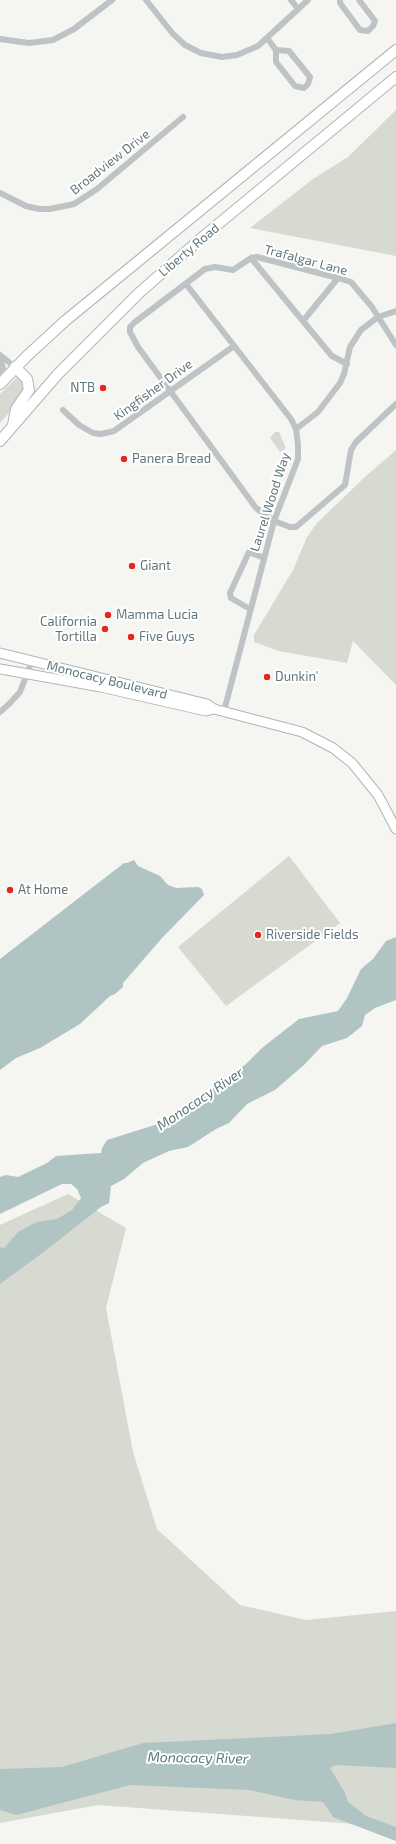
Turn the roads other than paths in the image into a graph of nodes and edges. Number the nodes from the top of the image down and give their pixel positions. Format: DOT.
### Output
graph roads {
  1 [pos="112,0"];
  2 [pos="146,0"];
  3 [pos="291,0"];
  4 [pos="308,0"];
  5 [pos="340,0"];
  6 [pos="359,0"];
  7 [pos="298,9"];
  8 [pos="267,38"];
  9 [pos="0,39"];
  10 [pos="276,50"];
  11 [pos="396,50"];
  12 [pos="396,77"];
  13 [pos="183,117"];
  14 [pos="0,193"];
  15 [pos="251,258"];
  16 [pos="338,278"];
  17 [pos="186,284"];
  18 [pos="396,311"];
  19 [pos="378,317"];
  20 [pos="303,321"];
  21 [pos="396,345"];
  22 [pos="234,346"];
  23 [pos="0,355"];
  24 [pos="0,359"];
  25 [pos="346,364"];
  26 [pos="15,367"];
  27 [pos="0,383"];
  28 [pos="171,392"];
  29 [pos="396,404"];
  30 [pos="63,410"];
  31 [pos="14,425"];
  32 [pos="296,429"];
  33 [pos="0,441"];
  34 [pos="274,521"];
  35 [pos="264,558"];
  36 [pos="250,609"];
  37 [pos="0,653"];
  38 [pos="32,661"];
  39 [pos="0,670"];
  40 [pos="27,674"];
  41 [pos="214,709"];
  42 [pos="224,711"];
  43 [pos="0,712"];
  44 [pos="394,825"];
  1 -- 9 [label="street"];
  2 -- 8 [label="street"];
  3 -- 7 [label="street"];
  4 -- 7 [label="street"];
  5 -- 6 [label="street"];
  7 -- 8 [label="street"];
  8 -- 10 [label="street"];
  10 -- 10 [label="street"];
  11 -- 26 [label="main road, Liberty Road"];
  12 -- 31 [label="main road, Liberty Road"];
  13 -- 14 [label="street, Broadview Drive"];
  15 -- 16 [label="street, Trafalgar Lane"];
  15 -- 17 [label="street"];
  15 -- 20 [label="street"];
  16 -- 19 [label="street, Trafalgar Lane"];
  16 -- 20 [label="street"];
  17 -- 22 [label="street, Laurel Wood Way"];
  17 -- 28 [label="street"];
  18 -- 19 [label="street"];
  19 -- 21 [label="street, Trafalgar Lane"];
  19 -- 25 [label="street"];
  20 -- 25 [label="street"];
  22 -- 28 [label="street, Kingfisher Drive"];
  22 -- 32 [label="street, Laurel Wood Way"];
  23 -- 26 [label="street"];
  24 -- 27 [label="street"];
  25 -- 32 [label="street"];
  26 -- 27 [label="main road, Liberty Road"];
  26 -- 31 [label="main road"];
  28 -- 30 [label="street, Kingfisher Drive"];
  28 -- 34 [label="street"];
  29 -- 34 [label="street"];
  31 -- 33 [label="main road, Liberty Road"];
  32 -- 34 [label="street, Laurel Wood Way"];
  34 -- 35 [label="street, Laurel Wood Way"];
  35 -- 36 [label="street, Laurel Wood Way"];
  35 -- 36 [label="street"];
  36 -- 42 [label="street, Laurel Wood Way"];
  37 -- 38 [label="main road, Monocacy Boulevard"];
  38 -- 40 [label="street"];
  38 -- 41 [label="main road, Monocacy Boulevard"];
  39 -- 40 [label="main road, Monocacy Boulevard"];
  40 -- 41 [label="main road, Monocacy Boulevard"];
  40 -- 43 [label="street"];
  41 -- 42 [label="main road, Monocacy Boulevard"];
  42 -- 44 [label="main road, Monocacy Boulevard"];
}
